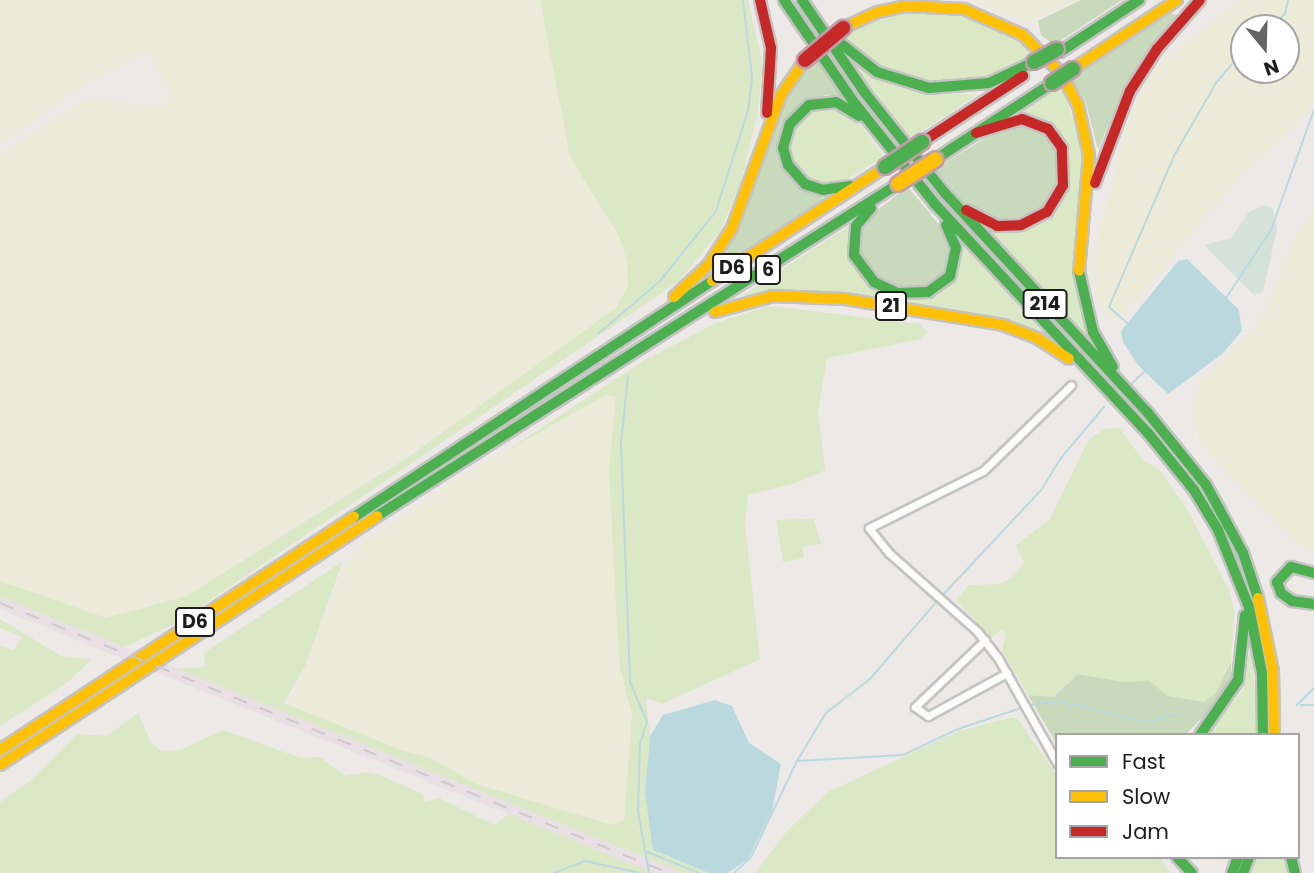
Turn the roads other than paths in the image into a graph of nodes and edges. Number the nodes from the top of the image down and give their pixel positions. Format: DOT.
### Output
graph roads {
  1 [pos="760,0"];
  2 [pos="784,0"];
  3 [pos="802,0"];
  4 [pos="1139,0"];
  5 [pos="1177,0"];
  6 [pos="1200,0"];
  7 [pos="811,14"];
  8 [pos="1036,64"];
  9 [pos="871,126"];
  10 [pos="976,133"];
  11 [pos="758,155"];
  12 [pos="859,184"];
  13 [pos="898,184"];
  14 [pos="939,197"];
  15 [pos="1087,215"];
  16 [pos="644,325"];
  17 [pos="636,354"];
  18 [pos="1094,377"];
  19 [pos="1071,386"];
  20 [pos="1148,413"];
  21 [pos="531,415"];
  22 [pos="1314,573"];
  23 [pos="1243,589"];
  24 [pos="1314,604"];
  25 [pos="985,640"];
  26 [pos="1007,673"];
  27 [pos="1202,733"];
  28 [pos="1263,733"];
  29 [pos="1275,733"];
  30 [pos="0,750"];
  31 [pos="1055,759"];
  32 [pos="0,765"];
  33 [pos="1179,859"];
  34 [pos="1192,873"];
  1 -- 11 [label="main road"];
  2 -- 9 [label="main road, 214"];
  3 -- 7 [label="main road, 214"];
  4 -- 8 [label="main road, bridge"];
  5 -- 10 [label="main road, 6, bridge"];
  6 -- 15 [label="main road"];
  7 -- 8 [label="main road"];
  7 -- 14 [label="main road, 214"];
  8 -- 12 [label="main road, bridge"];
  9 -- 12 [label="main road"];
  9 -- 14 [label="main road, 214"];
  10 -- 13 [label="main road, 6, bridge"];
  10 -- 14 [label="main road, 6"];
  11 -- 15 [label="main road, bridge"];
  11 -- 16 [label="main road"];
  12 -- 16 [label="main road, D6"];
  13 -- 14 [label="main road, 6"];
  13 -- 17 [label="main road, 6"];
  14 -- 18 [label="main road, 214"];
  14 -- 20 [label="main road, 214"];
  15 -- 20 [label="main road"];
  16 -- 30 [label="main road, D6"];
  17 -- 18 [label="main road, 21"];
  17 -- 21 [label="main road, 6"];
  18 -- 23 [label="main road, 21"];
  19 -- 25 [label="street"];
  20 -- 29 [label="main road"];
  21 -- 32 [label="main road, D6"];
  22 -- 24 [label="main road"];
  23 -- 27 [label="main road, 21"];
  23 -- 28 [label="main road, 21"];
  25 -- 26 [label="street"];
  25 -- 26 [label="street"];
  26 -- 31 [label="street"];
  33 -- 34 [label="main road"];
}
